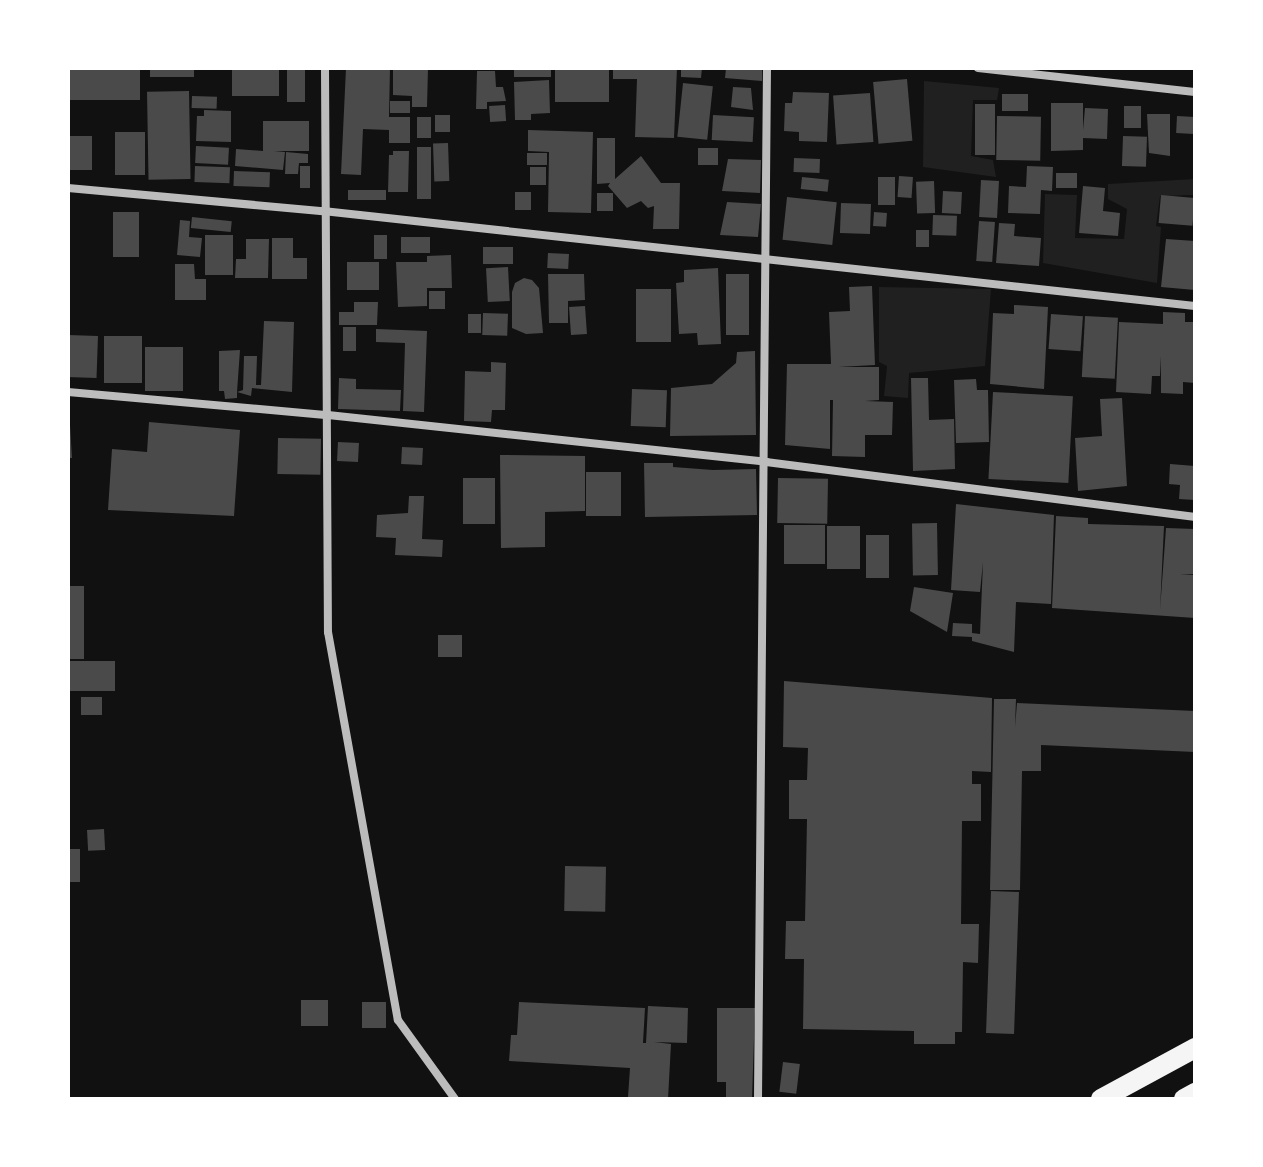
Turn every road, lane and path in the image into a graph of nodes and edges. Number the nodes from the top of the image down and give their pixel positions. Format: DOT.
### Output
graph roads {
  1 [pos="325,68"];
  2 [pos="767,68"];
  3 [pos="978,68"];
  4 [pos="1195,92"];
  5 [pos="68,188"];
  6 [pos="323,211"];
  7 [pos="767,258"];
  8 [pos="1195,306"];
  9 [pos="68,392"];
  10 [pos="328,415"];
  11 [pos="766,462"];
  12 [pos="1195,517"];
  13 [pos="1195,1048"];
  14 [pos="1195,1093"];
  15 [pos="455,1099"];
  16 [pos="758,1099"];
  17 [pos="1101,1099"];
  18 [pos="1184,1099"];
  1 -- 6 [label="street"];
  2 -- 7 [label="street"];
  3 -- 4 [label="street"];
  5 -- 6 [label="street"];
  6 -- 7 [label="street"];
  6 -- 10 [label="street"];
  7 -- 8 [label="street"];
  7 -- 11 [label="street"];
  9 -- 10 [label="street"];
  10 -- 11 [label="street"];
  10 -- 15 [label="street"];
  11 -- 12 [label="street"];
  11 -- 16 [label="street"];
  13 -- 17 [label="main road"];
  14 -- 18 [label="main road"];
}
